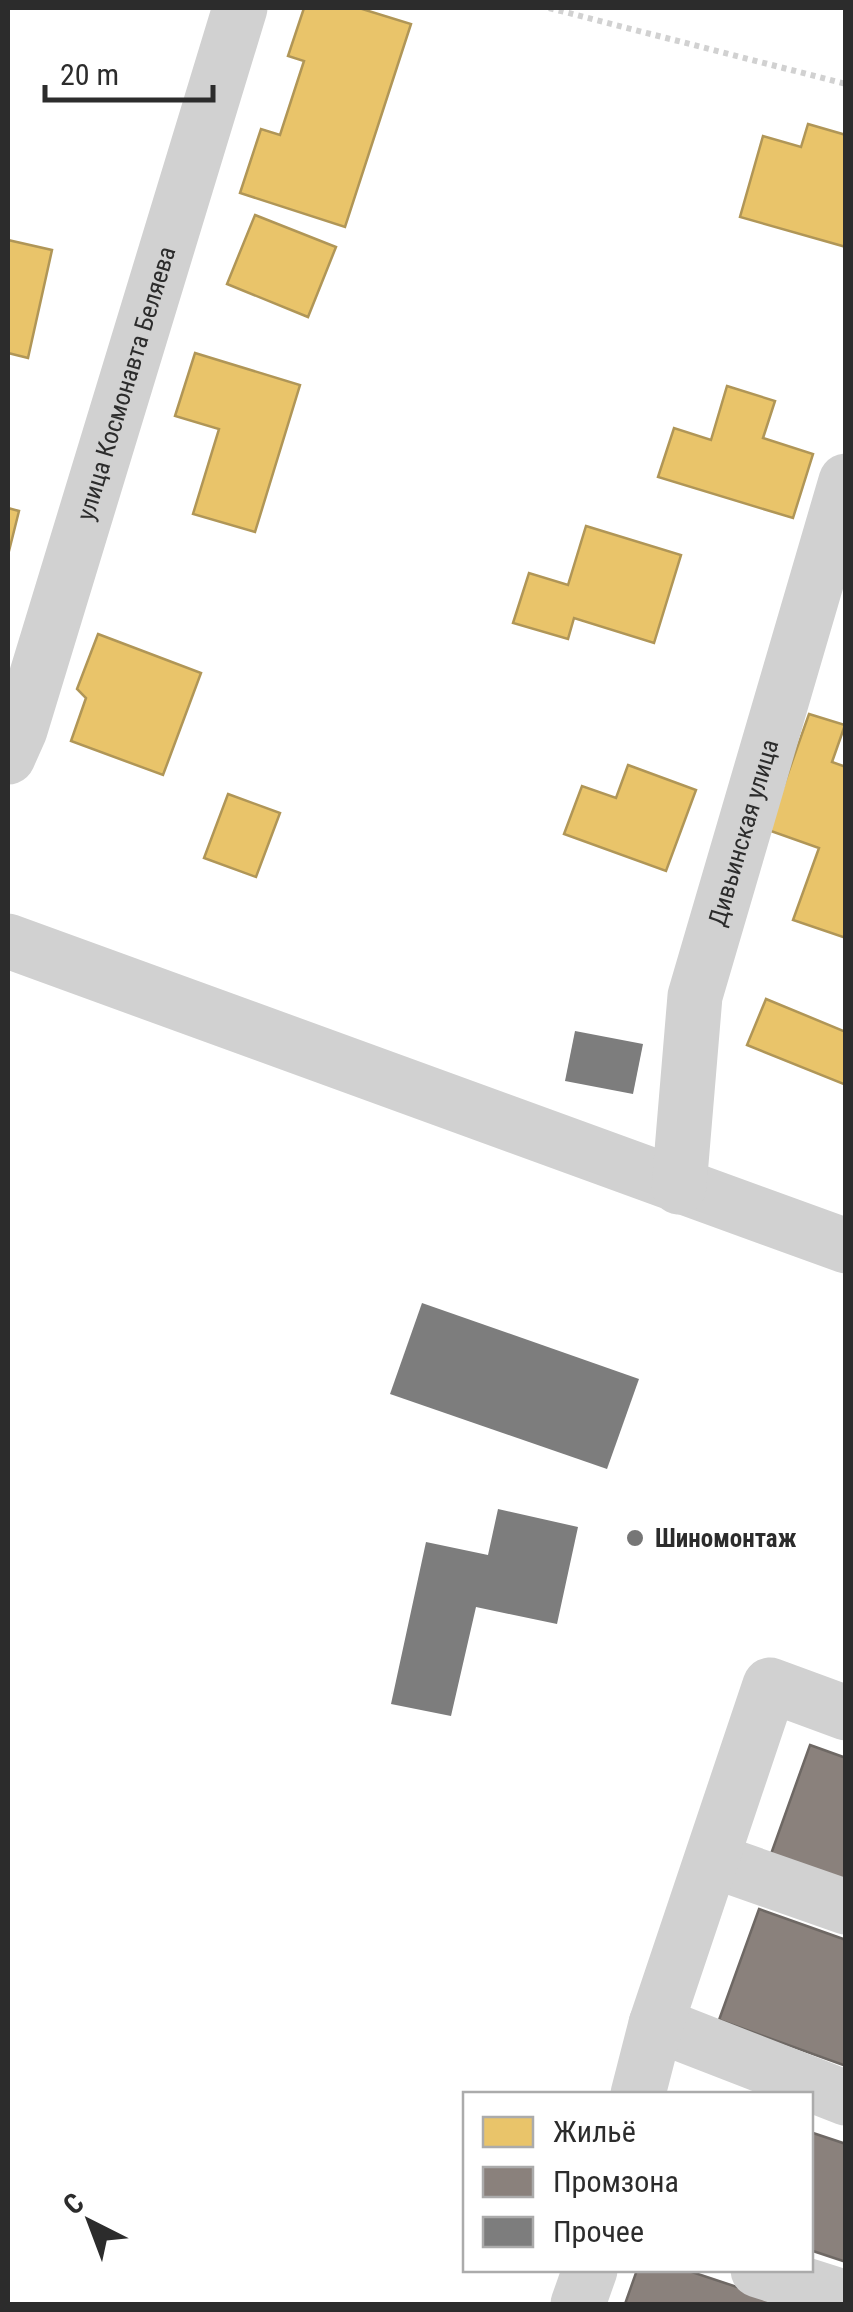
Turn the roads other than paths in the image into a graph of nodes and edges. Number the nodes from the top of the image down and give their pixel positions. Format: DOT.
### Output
graph roads {
  1 [pos="240,8"];
  2 [pos="846,482"];
  3 [pos="8,756"];
  4 [pos="8,941"];
  5 [pos="679,1187"];
  6 [pos="846,1246"];
  7 [pos="846,1713"];
  8 [pos="712,1860"];
  9 [pos="846,1906"];
  10 [pos="656,2024"];
  11 [pos="639,2092"];
  12 [pos="846,2098"];
  13 [pos="589,2272"];
  14 [pos="764,2272"];
  15 [pos="846,2298"];
  16 [pos="578,2304"];
  1 -- 3 [label="street, улица Космонавта Беляева"];
  2 -- 5 [label="street, Дивьинская улица"];
  4 -- 5 [label="street"];
  5 -- 6 [label="street"];
  7 -- 8 [label="street"];
  8 -- 9 [label="street"];
  8 -- 10 [label="street"];
  10 -- 11 [label="street"];
  10 -- 12 [label="street"];
  13 -- 16 [label="street"];
  14 -- 15 [label="street"];
}
